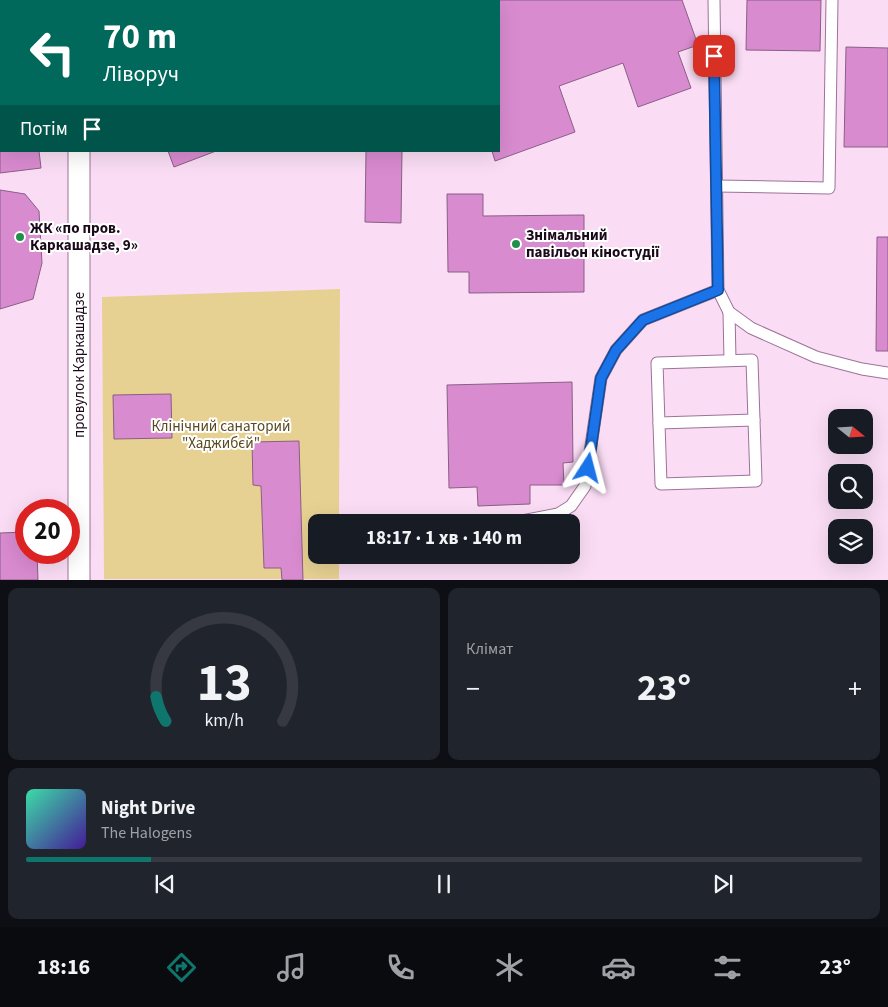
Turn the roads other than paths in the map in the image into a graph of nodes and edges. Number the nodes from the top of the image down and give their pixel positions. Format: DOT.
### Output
graph roads {
  1 [pos="714,0"];
  2 [pos="832,0"];
  3 [pos="79,152"];
  4 [pos="717,186"];
  5 [pos="718,290"];
  6 [pos="729,312"];
  7 [pos="730,360"];
  8 [pos="888,373"];
  9 [pos="754,420"];
  10 [pos="659,423"];
  11 [pos="558,514"];
  12 [pos="79,580"];
  1 -- 4 [label="lane"];
  2 -- 4 [label="lane"];
  3 -- 12 [label="street, провулок Каркашадзе"];
  4 -- 5 [label="lane"];
  5 -- 6 [label="lane"];
  5 -- 11 [label="lane"];
  6 -- 7 [label="lane"];
  6 -- 8 [label="lane"];
  7 -- 9 [label="lane"];
  7 -- 10 [label="lane"];
  9 -- 10 [label="lane"];
  9 -- 10 [label="lane"];
}
